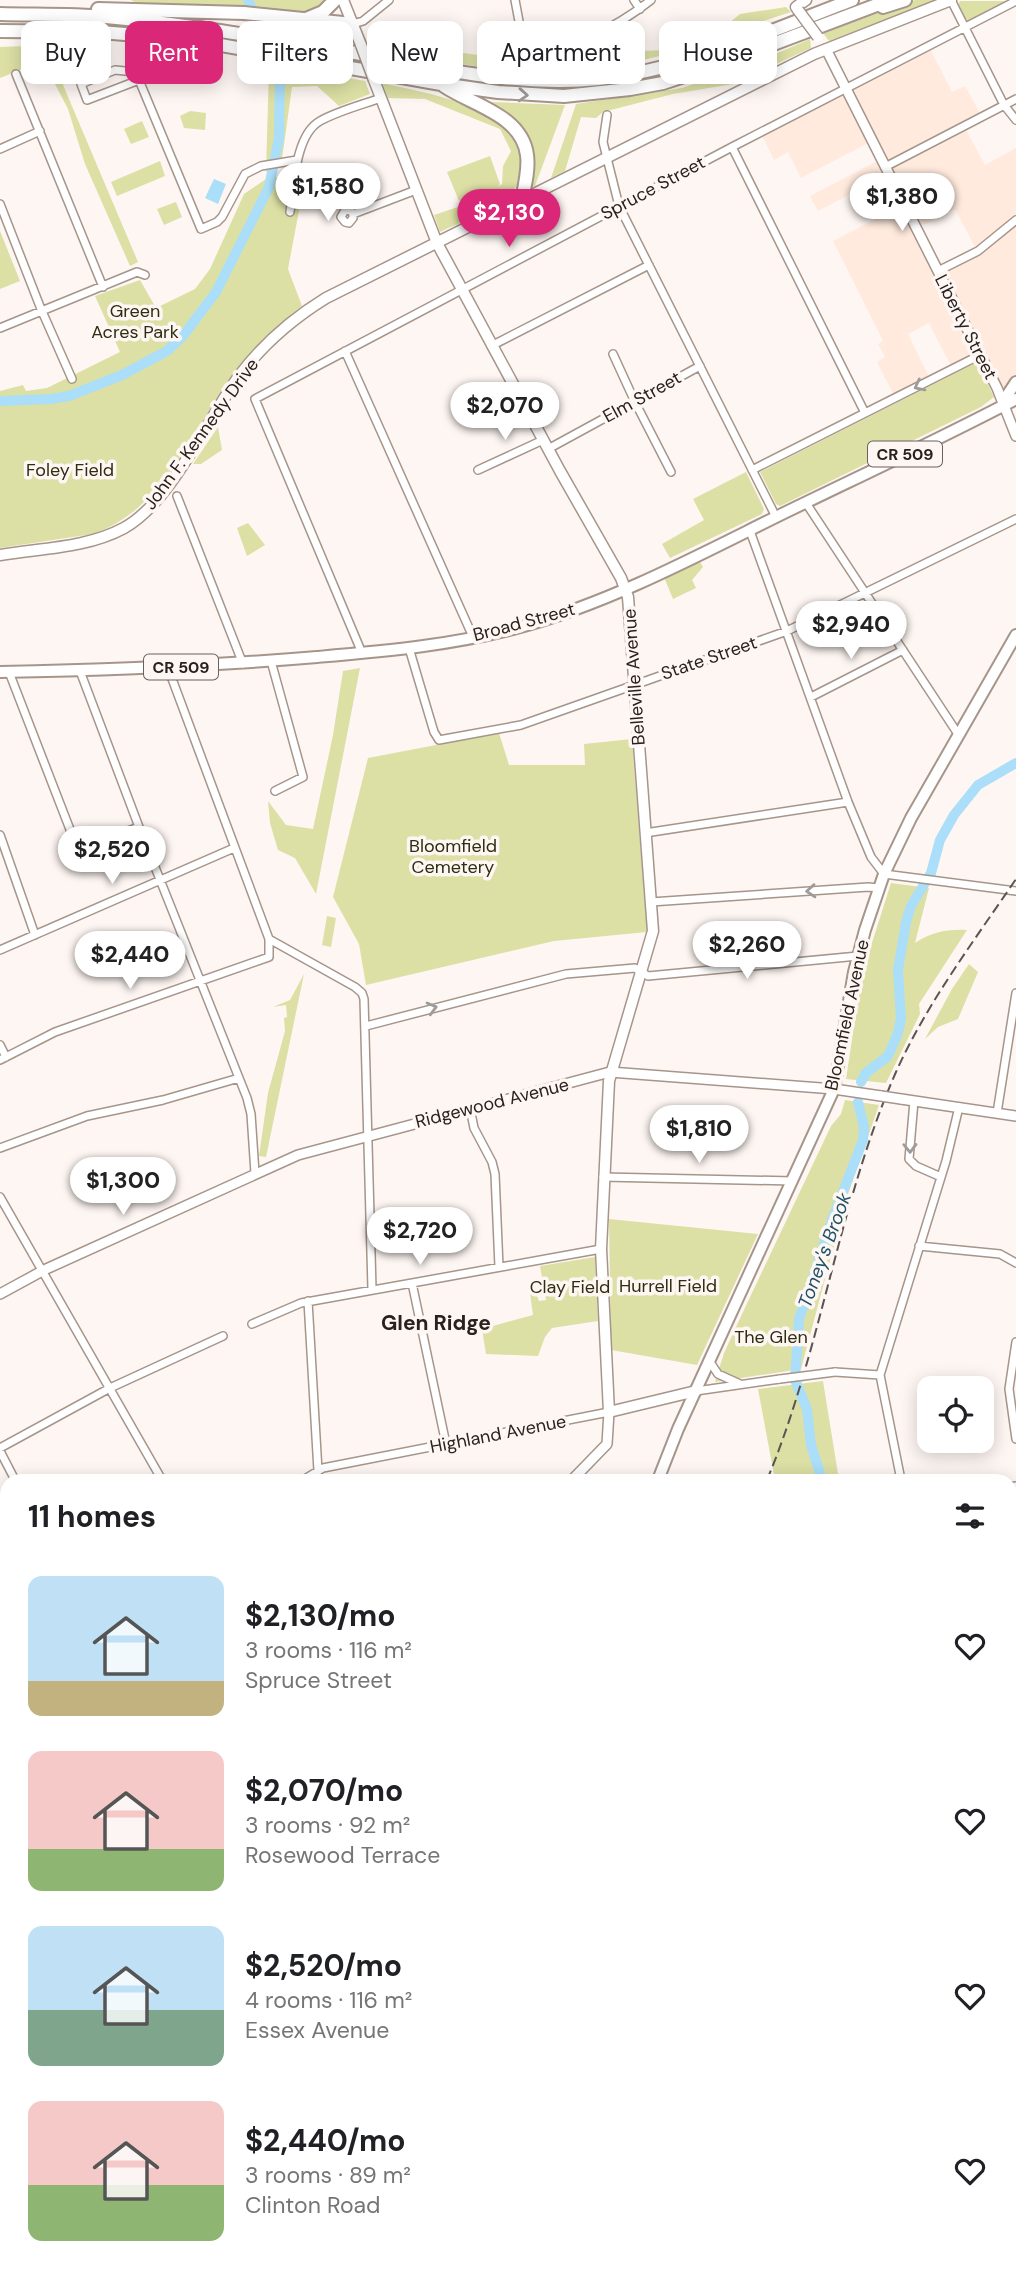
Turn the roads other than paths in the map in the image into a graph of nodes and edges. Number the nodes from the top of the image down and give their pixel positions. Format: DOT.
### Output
graph roads {
  1 [pos="335,0"];
  2 [pos="343,0"];
  3 [pos="388,0"];
  4 [pos="515,0"];
  5 [pos="634,0"];
  6 [pos="651,0"];
  7 [pos="806,0"];
  8 [pos="842,0"];
  9 [pos="852,0"];
  10 [pos="890,0"];
  11 [pos="905,0"];
  12 [pos="951,0"];
  13 [pos="1016,1"];
  14 [pos="640,9"];
  15 [pos="797,9"];
  16 [pos="0,12"];
  17 [pos="305,19"];
  18 [pos="324,21"];
  19 [pos="352,21"];
  20 [pos="519,21"];
  21 [pos="622,21"];
  22 [pos="353,24"];
  23 [pos="964,28"];
  24 [pos="0,31"];
  25 [pos="812,35"];
  26 [pos="826,49"];
  27 [pos="367,70"];
  28 [pos="16,74"];
  29 [pos="139,80"];
  30 [pos="141,84"];
  31 [pos="441,84"];
  32 [pos="846,89"];
  33 [pos="381,98"];
  34 [pos="1016,99"];
  35 [pos="1004,105"];
  36 [pos="607,115"];
  37 [pos="1016,120"];
  38 [pos="40,131"];
  39 [pos="732,147"];
  40 [pos="0,149"];
  41 [pos="607,157"];
  42 [pos="297,160"];
  43 [pos="885,167"];
  44 [pos="416,190"];
  45 [pos="522,199"];
  46 [pos="0,204"];
  47 [pos="619,206"];
  48 [pos="290,212"];
  49 [pos="353,214"];
  50 [pos="1016,219"];
  51 [pos="437,243"];
  52 [pos="649,265"];
  53 [pos="938,271"];
  54 [pos="145,275"];
  55 [pos="103,287"];
  56 [pos="345,288"];
  57 [pos="461,289"];
  58 [pos="41,309"];
  59 [pos="0,328"];
  60 [pos="491,346"];
  61 [pos="345,351"];
  62 [pos="613,354"];
  63 [pos="980,355"];
  64 [pos="700,366"];
  65 [pos="72,379"];
  66 [pos="1016,382"];
  67 [pos="1016,399"];
  68 [pos="635,402"];
  69 [pos="1004,406"];
  70 [pos="865,413"];
  71 [pos="1016,436"];
  72 [pos="545,445"];
  73 [pos="478,470"];
  74 [pos="752,470"];
  75 [pos="671,472"];
  76 [pos="177,496"];
  77 [pos="806,503"];
  78 [pos="776,517"];
  79 [pos="1016,519"];
  80 [pos="750,531"];
  81 [pos="0,555"];
  82 [pos="625,589"];
  83 [pos="865,591"];
  84 [pos="787,631"];
  85 [pos="473,637"];
  86 [pos="1015,637"];
  87 [pos="409,648"];
  88 [pos="904,650"];
  89 [pos="362,653"];
  90 [pos="271,661"];
  91 [pos="243,664"];
  92 [pos="168,668"];
  93 [pos="80,671"];
  94 [pos="5,672"];
  95 [pos="634,684"];
  96 [pos="811,697"];
  97 [pos="958,734"];
  98 [pos="275,790"];
  99 [pos="848,802"];
  100 [pos="139,827"];
  101 [pos="645,833"];
  102 [pos="0,835"];
  103 [pos="234,848"];
  104 [pos="884,874"];
  105 [pos="160,880"];
  106 [pos="879,888"];
  107 [pos="1016,891"];
  108 [pos="651,902"];
  109 [pos="35,935"];
  110 [pos="269,939"];
  111 [pos="0,950"];
  112 [pos="858,956"];
  113 [pos="642,972"];
  114 [pos="200,982"];
  115 [pos="1016,993"];
  116 [pos="366,1026"];
  117 [pos="0,1045"];
  118 [pos="3,1058"];
  119 [pos="610,1072"];
  120 [pos="239,1078"];
  121 [pos="834,1089"];
  122 [pos="914,1101"];
  123 [pos="959,1107"];
  124 [pos="470,1108"];
  125 [pos="997,1113"];
  126 [pos="1016,1116"];
  127 [pos="369,1134"];
  128 [pos="0,1148"];
  129 [pos="258,1172"];
  130 [pos="603,1177"];
  131 [pos="941,1177"];
  132 [pos="793,1181"];
  133 [pos="0,1197"];
  134 [pos="919,1246"];
  135 [pos="601,1249"];
  136 [pos="1016,1263"];
  137 [pos="499,1267"];
  138 [pos="44,1270"];
  139 [pos="412,1283"];
  140 [pos="372,1289"];
  141 [pos="0,1294"];
  142 [pos="308,1301"];
  143 [pos="251,1324"];
  144 [pos="223,1336"];
  145 [pos="1016,1342"];
  146 [pos="710,1362"];
  147 [pos="1014,1364"];
  148 [pos="880,1376"];
  149 [pos="741,1385"];
  150 [pos="110,1388"];
  151 [pos="696,1391"];
  152 [pos="609,1412"];
  153 [pos="1016,1439"];
  154 [pos="446,1444"];
  155 [pos="0,1449"];
  156 [pos="318,1471"];
  157 [pos="12,1474"];
  158 [pos="159,1474"];
  159 [pos="313,1474"];
  160 [pos="578,1474"];
  161 [pos="660,1474"];
  162 [pos="900,1474"];
  1 -- 17 [label="highway"];
  2 -- 19 [label="main road, Belleville Avenue"];
  3 -- 22 [label="street"];
  4 -- 20 [label="street"];
  5 -- 14 [label="street"];
  6 -- 14 [label="street"];
  7 -- 15 [label="main road"];
  8 -- 15 [label="highway"];
  9 -- 15 [label="highway"];
  10 -- 25 [label="highway"];
  11 -- 25 [label="highway"];
  12 -- 23 [label="street"];
  12 -- 26 [label="main road, John F. Kennedy Drive"];
  13 -- 23 [label="street, Spruce Street"];
  14 -- 21 [label="street"];
  15 -- 16 [label="highway"];
  15 -- 25 [label="main road, Liberty Street, bridge"];
  16 -- 17 [label="highway"];
  17 -- 18 [label="highway"];
  22 -- 33 [label="main road, Belleville Avenue, bridge"];
  23 -- 32 [label="street, Spruce Street"];
  23 -- 35 [label="street"];
  24 -- 27 [label="highway"];
  25 -- 26 [label="main road, Liberty Street"];
  31 -- 25 [label="highway, one-way"];
  26 -- 32 [label="street, Liberty Street"];
  26 -- 41 [label="main road, John F. Kennedy Drive"];
  28 -- 38 [label="street"];
  29 -- 29 [label="street"];
  30 -- 42 [label="street"];
  31 -- 45 [label="highway"];
  32 -- 39 [label="street, Spruce Street"];
  32 -- 43 [label="street, Liberty Street"];
  33 -- 42 [label="street"];
  33 -- 44 [label="main road, Belleville Avenue"];
  34 -- 35 [label="street"];
  35 -- 37 [label="street"];
  35 -- 43 [label="street"];
  36 -- 41 [label="street"];
  38 -- 40 [label="street"];
  38 -- 55 [label="street"];
  39 -- 47 [label="street, Spruce Street"];
  39 -- 70 [label="street"];
  41 -- 45 [label="main road, John F. Kennedy Drive"];
  41 -- 47 [label="street"];
  42 -- 48 [label="street"];
  43 -- 53 [label="street, Liberty Street"];
  44 -- 49 [label="street"];
  44 -- 51 [label="main road, Belleville Avenue"];
  45 -- 51 [label="main road, John F. Kennedy Drive"];
  46 -- 58 [label="street"];
  47 -- 52 [label="street"];
  47 -- 57 [label="street, Spruce Street"];
  50 -- 53 [label="street"];
  51 -- 56 [label="main road, John F. Kennedy Drive"];
  51 -- 57 [label="main road, Belleville Avenue"];
  52 -- 60 [label="street"];
  52 -- 64 [label="street"];
  53 -- 63 [label="street, Liberty Street"];
  54 -- 55 [label="street"];
  55 -- 58 [label="street"];
  56 -- 81 [label="main road, John F. Kennedy Drive"];
  56 -- 81 [label="main road, John F. Kennedy Drive"];
  57 -- 60 [label="main road, Belleville Avenue"];
  57 -- 61 [label="street, Spruce Street"];
  58 -- 59 [label="street"];
  58 -- 65 [label="street"];
  60 -- 72 [label="main road, Belleville Avenue"];
  61 -- 85 [label="street"];
  61 -- 89 [label="street, Spruce Street"];
  62 -- 68 [label="street"];
  63 -- 69 [label="street, Liberty Street"];
  63 -- 70 [label="street, one-way"];
  64 -- 68 [label="street, Elm Street"];
  64 -- 74 [label="street"];
  66 -- 69 [label="main road"];
  67 -- 69 [label="main road, Broad Street / CR 509"];
  68 -- 72 [label="street, Elm Street"];
  68 -- 75 [label="street"];
  69 -- 71 [label="street, Liberty Street"];
  69 -- 77 [label="main road, Broad Street / CR 509"];
  70 -- 74 [label="street"];
  72 -- 73 [label="street, Elm Street"];
  72 -- 82 [label="main road, Belleville Avenue"];
  74 -- 78 [label="street"];
  76 -- 91 [label="street"];
  77 -- 78 [label="main road, Broad Street / CR 509"];
  77 -- 83 [label="street"];
  78 -- 80 [label="main road, Broad Street / CR 509"];
  79 -- 83 [label="street, State Street"];
  80 -- 82 [label="main road, Broad Street / CR 509"];
  80 -- 84 [label="street"];
  82 -- 85 [label="main road, Broad Street / CR 509"];
  82 -- 95 [label="main road, Belleville Avenue"];
  83 -- 84 [label="street, State Street"];
  83 -- 88 [label="street"];
  84 -- 95 [label="street, State Street"];
  84 -- 96 [label="street"];
  85 -- 87 [label="main road, Broad Street / CR 509"];
  86 -- 97 [label="main road, Bloomfield Avenue"];
  87 -- 89 [label="main road, Broad Street / CR 509"];
  87 -- 95 [label="street, State Street"];
  88 -- 96 [label="street"];
  88 -- 97 [label="street"];
  89 -- 90 [label="main road, Broad Street / CR 509"];
  90 -- 91 [label="main road, Broad Street / CR 509"];
  90 -- 98 [label="street"];
  91 -- 92 [label="main road, Broad Street / CR 509"];
  92 -- 93 [label="main road, Broad Street / CR 509"];
  92 -- 103 [label="street"];
  93 -- 94 [label="main road, Broad Street / CR 509"];
  93 -- 100 [label="street"];
  94 -- 100 [label="street"];
  95 -- 101 [label="main road, Belleville Avenue"];
  96 -- 99 [label="street"];
  97 -- 104 [label="main road, Bloomfield Avenue"];
  99 -- 101 [label="street"];
  99 -- 104 [label="street"];
  100 -- 105 [label="street"];
  101 -- 108 [label="main road, Belleville Avenue"];
  102 -- 109 [label="street"];
  103 -- 105 [label="street"];
  103 -- 110 [label="street"];
  104 -- 106 [label="main road, Bloomfield Avenue"];
  104 -- 107 [label="street"];
  105 -- 109 [label="street"];
  105 -- 114 [label="street"];
  106 -- 108 [label="street, one-way"];
  106 -- 112 [label="main road, Bloomfield Avenue"];
  108 -- 113 [label="main road, Belleville Avenue"];
  109 -- 111 [label="street"];
  110 -- 114 [label="street"];
  110 -- 116 [label="street"];
  112 -- 113 [label="street"];
  112 -- 121 [label="main road, Bloomfield Avenue"];
  116 -- 113 [label="street, one-way"];
  113 -- 119 [label="main road, Belleville Avenue"];
  114 -- 118 [label="street"];
  114 -- 120 [label="street"];
  115 -- 125 [label="street"];
  116 -- 127 [label="street"];
  117 -- 118 [label="street"];
  119 -- 121 [label="street, Ridgewood Avenue"];
  119 -- 124 [label="street, Ridgewood Avenue"];
  119 -- 130 [label="main road, Belleville Avenue"];
  120 -- 128 [label="street"];
  120 -- 129 [label="street"];
  121 -- 122 [label="street, Ridgewood Avenue, bridge"];
  121 -- 132 [label="main road, Bloomfield Avenue"];
  122 -- 123 [label="street, Ridgewood Avenue"];
  122 -- 131 [label="street, one-way"];
  123 -- 125 [label="street, Ridgewood Avenue"];
  123 -- 131 [label="street"];
  124 -- 127 [label="street, Ridgewood Avenue"];
  124 -- 137 [label="street"];
  125 -- 126 [label="street, Ridgewood Avenue"];
  127 -- 129 [label="street, Ridgewood Avenue"];
  127 -- 140 [label="street"];
  129 -- 138 [label="street, Ridgewood Avenue"];
  130 -- 132 [label="street"];
  130 -- 135 [label="main road, Belleville Avenue"];
  131 -- 134 [label="street"];
  132 -- 146 [label="main road, Bloomfield Avenue"];
  133 -- 138 [label="street"];
  134 -- 136 [label="street"];
  134 -- 148 [label="street"];
  135 -- 137 [label="street"];
  135 -- 152 [label="main road, Belleville Avenue"];
  137 -- 139 [label="street"];
  138 -- 141 [label="street, Ridgewood Avenue"];
  138 -- 150 [label="street"];
  139 -- 140 [label="street"];
  139 -- 154 [label="street"];
  140 -- 142 [label="street"];
  142 -- 143 [label="street"];
  142 -- 156 [label="street"];
  144 -- 150 [label="street"];
  145 -- 147 [label="street"];
  146 -- 149 [label="street"];
  146 -- 151 [label="main road, Bloomfield Avenue"];
  147 -- 153 [label="street"];
  148 -- 149 [label="street, bridge"];
  148 -- 162 [label="street"];
  149 -- 151 [label="street"];
  150 -- 155 [label="street"];
  150 -- 158 [label="street"];
  151 -- 152 [label="main road, Highland Avenue"];
  151 -- 161 [label="main road, Bloomfield Avenue"];
  152 -- 154 [label="street, Highland Avenue"];
  152 -- 160 [label="street"];
  154 -- 156 [label="street, Highland Avenue"];
  155 -- 157 [label="street"];
  156 -- 159 [label="street, Highland Avenue"];
}
